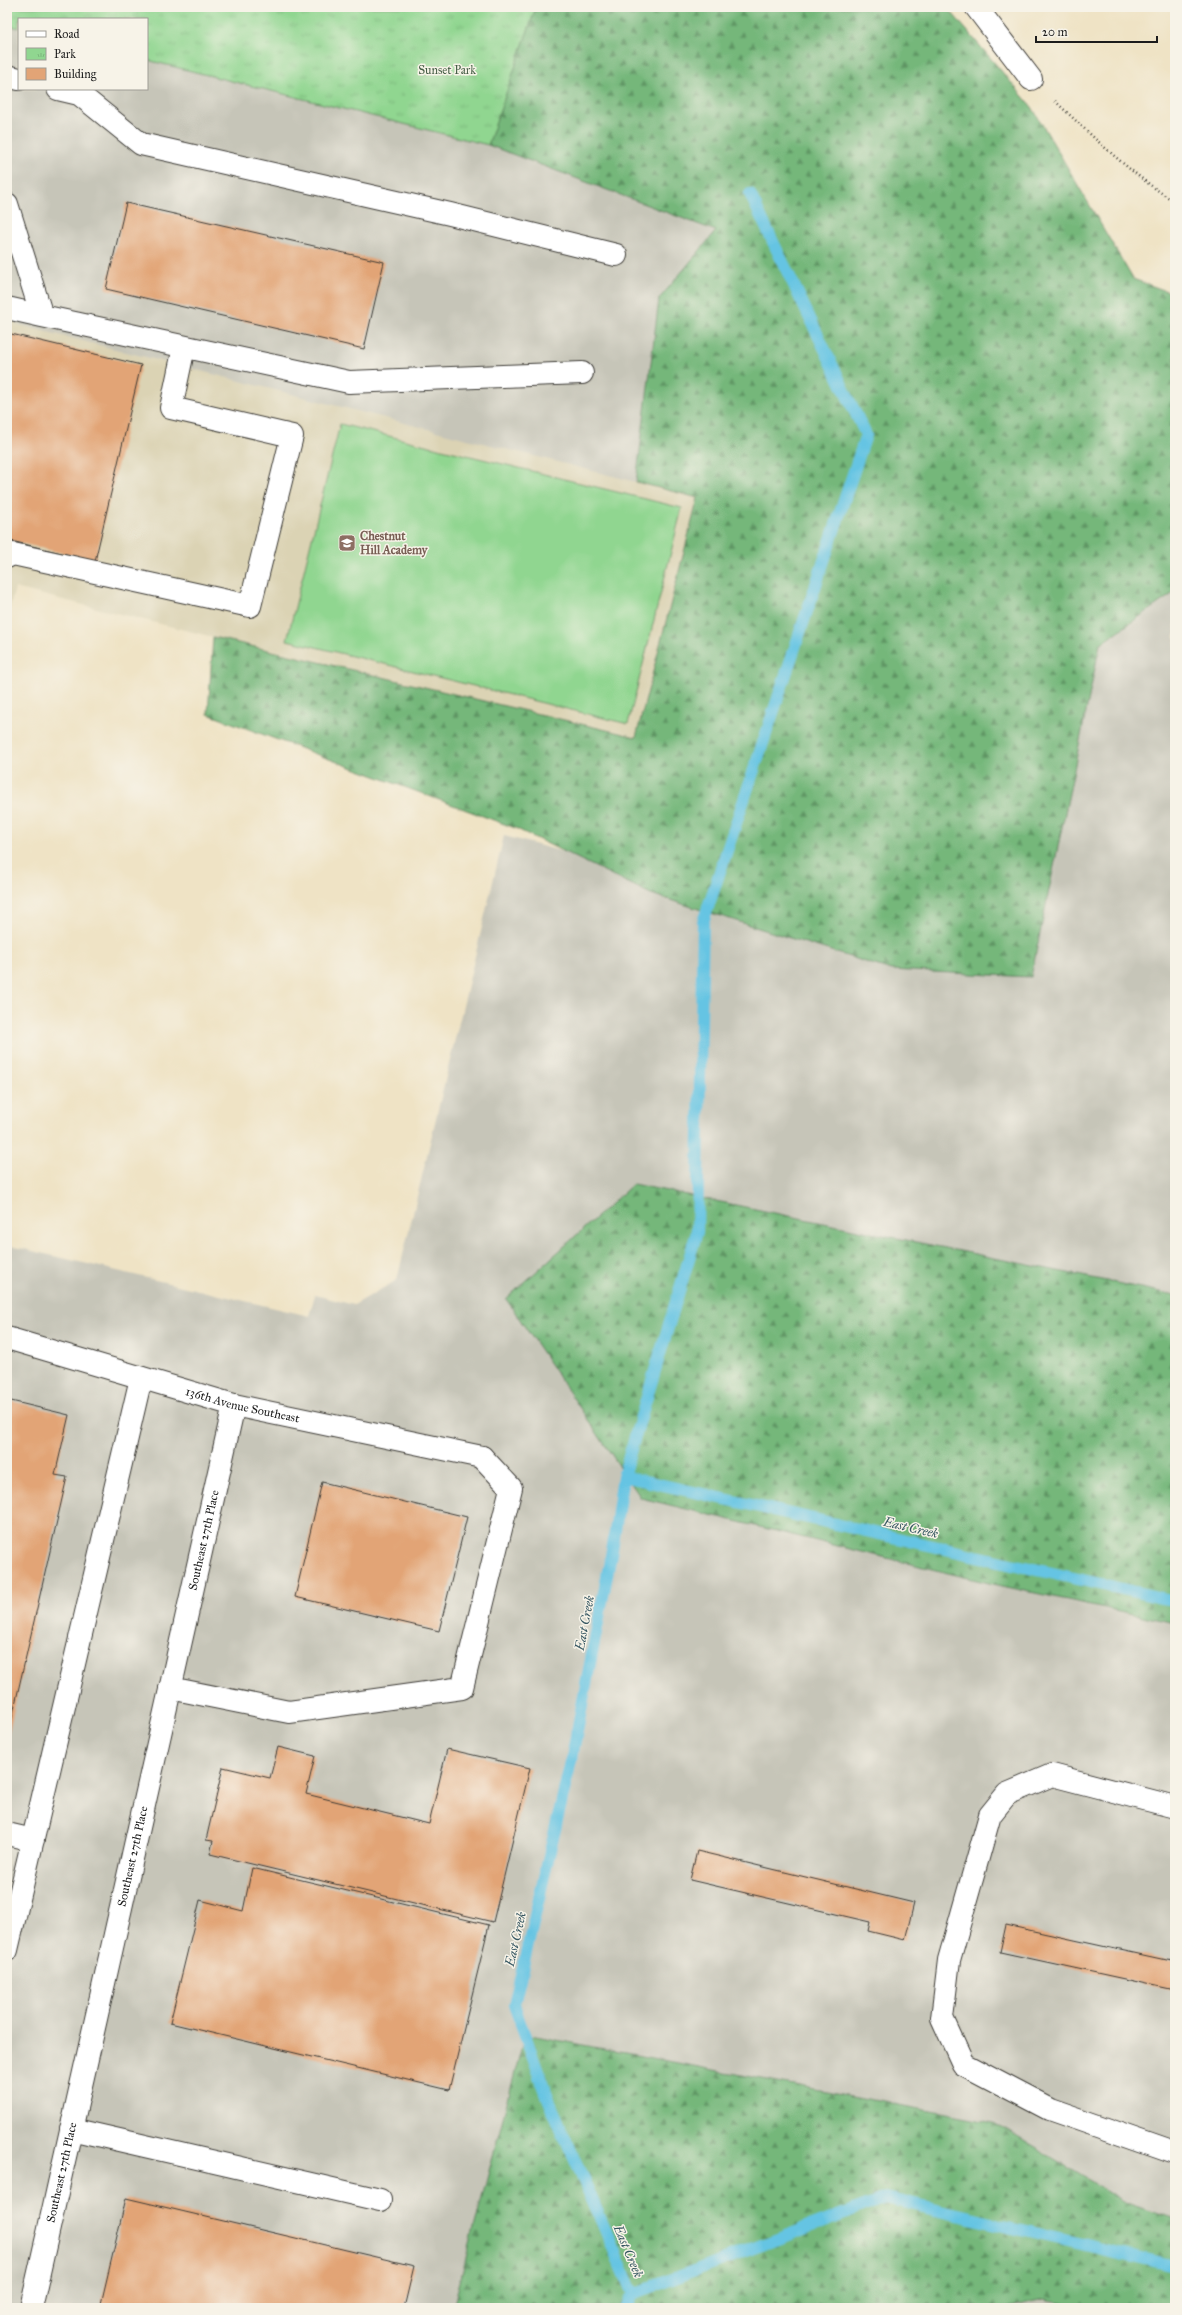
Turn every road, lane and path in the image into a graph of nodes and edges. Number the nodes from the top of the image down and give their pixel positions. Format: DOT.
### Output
graph roads {
  1 [pos="976,7"];
  2 [pos="7,76"];
  3 [pos="18,79"];
  4 [pos="1031,79"];
  5 [pos="62,90"];
  6 [pos="1175,202"];
  7 [pos="7,204"];
  8 [pos="616,255"];
  9 [pos="7,308"];
  10 [pos="42,316"];
  11 [pos="184,347"];
  12 [pos="582,373"];
  13 [pos="7,557"];
  14 [pos="7,1338"];
  15 [pos="141,1378"];
  16 [pos="234,1405"];
  17 [pos="170,1688"];
  18 [pos="1175,1807"];
  19 [pos="7,1834"];
  20 [pos="33,1840"];
  21 [pos="7,1950"];
  22 [pos="71,2129"];
  23 [pos="1175,2152"];
  24 [pos="380,2200"];
  25 [pos="31,2308"];
  1 -- 4 [label="street"];
  2 -- 3 [label="street"];
  4 -- 6 [label="path"];
  5 -- 8 [label="street"];
  7 -- 10 [label="street"];
  9 -- 10 [label="street"];
  10 -- 11 [label="street"];
  11 -- 12 [label="street"];
  11 -- 13 [label="street"];
  14 -- 15 [label="street, 136th Avenue Southeast"];
  15 -- 16 [label="street, 136th Avenue Southeast"];
  15 -- 20 [label="street"];
  16 -- 17 [label="street, Southeast 27th Place"];
  16 -- 17 [label="street, 136th Avenue Southeast"];
  17 -- 22 [label="street, Southeast 27th Place"];
  18 -- 23 [label="street"];
  19 -- 20 [label="street"];
  20 -- 21 [label="street"];
  22 -- 24 [label="street"];
  22 -- 25 [label="street, Southeast 27th Place"];
}
